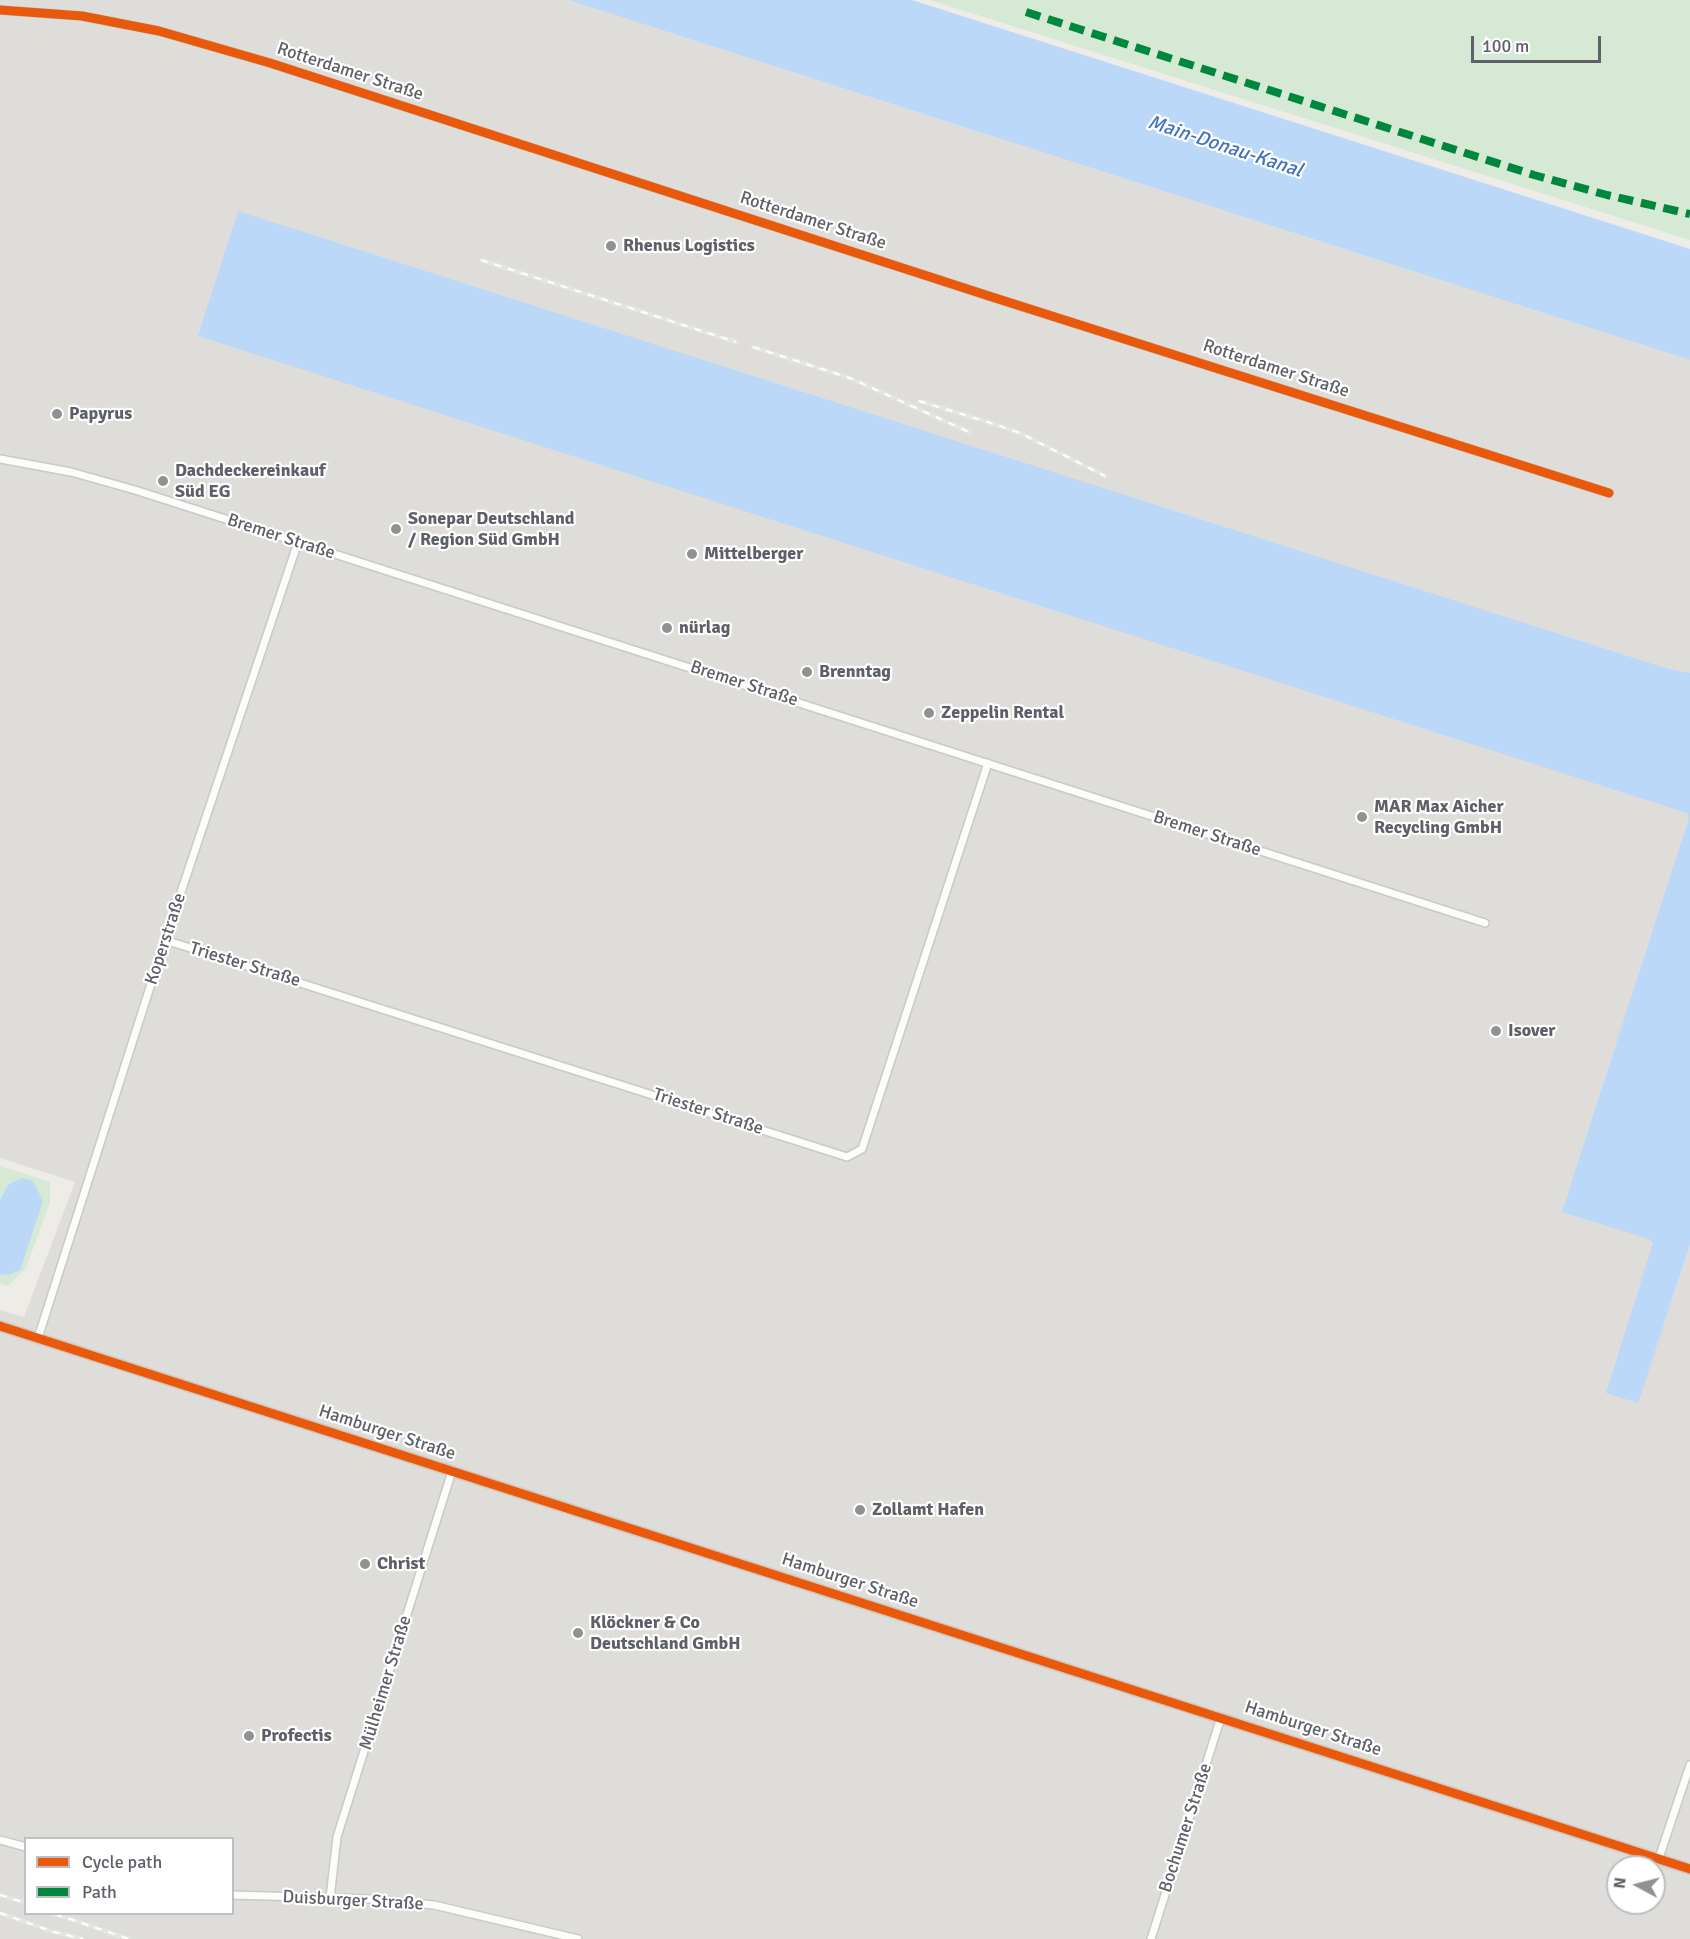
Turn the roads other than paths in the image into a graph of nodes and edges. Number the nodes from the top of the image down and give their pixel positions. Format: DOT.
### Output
graph roads {
  1 [pos="0,10"];
  2 [pos="0,459"];
  3 [pos="1609,493"];
  4 [pos="298,542"];
  5 [pos="988,763"];
  6 [pos="1485,923"];
  7 [pos="165,940"];
  8 [pos="0,1326"];
  9 [pos="38,1338"];
  10 [pos="452,1471"];
  11 [pos="1221,1718"];
  12 [pos="1690,1764"];
  13 [pos="0,1840"];
  14 [pos="24,1846"];
  15 [pos="1650,1855"];
  16 [pos="1660,1855"];
  17 [pos="1666,1860"];
  18 [pos="1690,1869"];
  19 [pos="234,1895"];
  20 [pos="330,1898"];
  21 [pos="578,1939"];
  22 [pos="1151,1939"];
  1 -- 3 [label="street, Rotterdamer Straße"];
  2 -- 4 [label="street, Bremer Straße"];
  4 -- 5 [label="street, Bremer Straße"];
  4 -- 7 [label="street, Koperstraße"];
  5 -- 6 [label="street, Bremer Straße"];
  5 -- 7 [label="street, Triester Straße"];
  7 -- 9 [label="street, Koperstraße"];
  8 -- 9 [label="street, Hamburger Straße"];
  9 -- 10 [label="street, Hamburger Straße"];
  10 -- 11 [label="street, Hamburger Straße"];
  10 -- 20 [label="street, Mülheimer Straße"];
  11 -- 15 [label="street, Hamburger Straße"];
  11 -- 22 [label="street, Bochumer Straße"];
  12 -- 16 [label="street"];
  13 -- 14 [label="street"];
  17 -- 18 [label="street, Hamburger Straße"];
  19 -- 20 [label="street, Duisburger Straße"];
  20 -- 21 [label="street, Duisburger Straße"];
}
